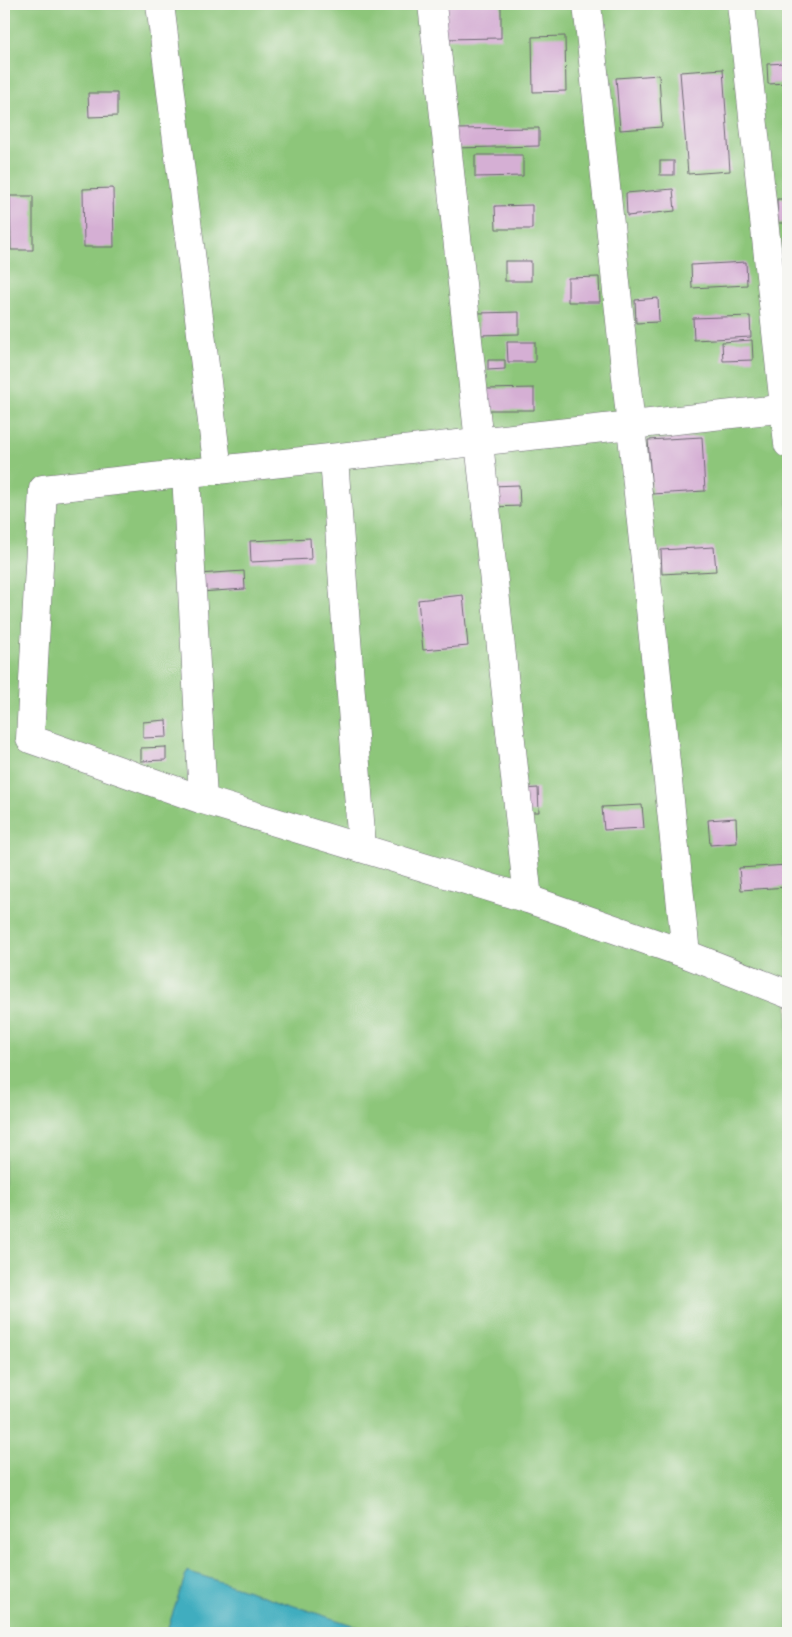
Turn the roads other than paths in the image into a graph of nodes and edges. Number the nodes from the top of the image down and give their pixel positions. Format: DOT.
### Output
graph roads {
  1 [pos="160,4"];
  2 [pos="432,4"];
  3 [pos="587,4"];
  4 [pos="740,4"];
  5 [pos="786,408"];
  6 [pos="631,425"];
  7 [pos="480,442"];
  8 [pos="788,444"];
  9 [pos="334,458"];
  10 [pos="218,470"];
  11 [pos="186,473"];
  12 [pos="203,800"];
  13 [pos="362,848"];
  14 [pos="528,899"];
  15 [pos="686,954"];
  16 [pos="788,994"];
  1 -- 10 [label="street"];
  2 -- 7 [label="street"];
  3 -- 6 [label="street"];
  4 -- 5 [label="street"];
  5 -- 6 [label="street"];
  5 -- 8 [label="street"];
  6 -- 7 [label="street"];
  6 -- 15 [label="street"];
  7 -- 9 [label="street"];
  7 -- 14 [label="street"];
  9 -- 10 [label="street"];
  9 -- 13 [label="street"];
  10 -- 11 [label="street"];
  11 -- 12 [label="street"];
  11 -- 12 [label="street"];
  12 -- 13 [label="street"];
  13 -- 14 [label="street"];
  14 -- 15 [label="street"];
  15 -- 16 [label="street"];
}
